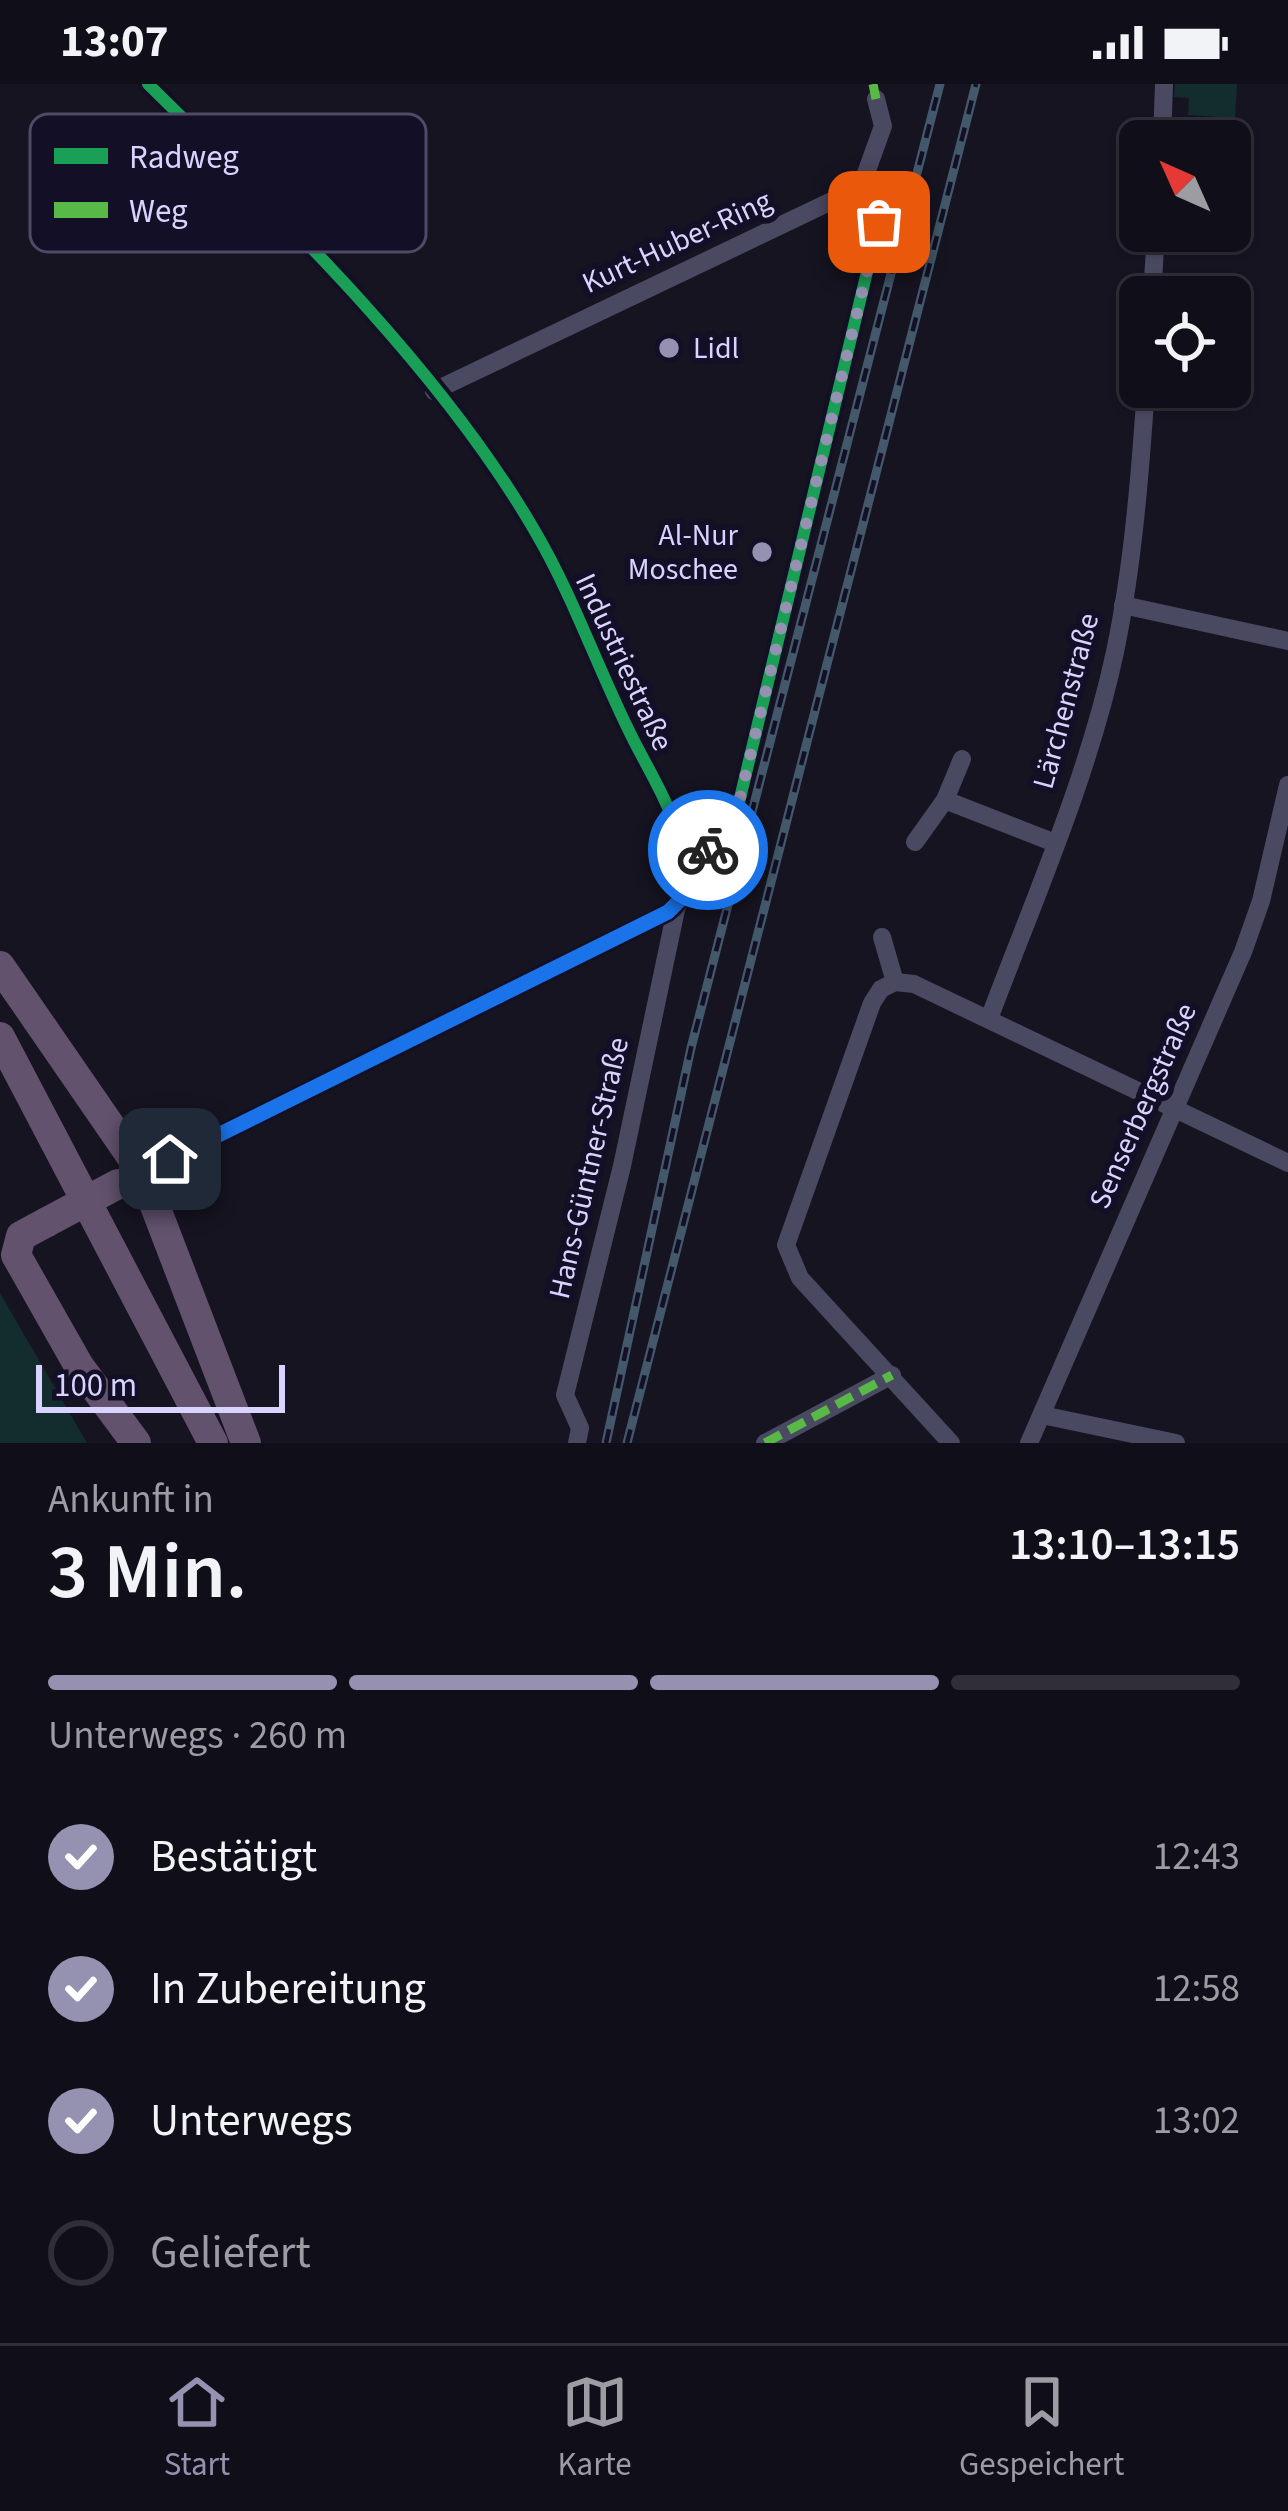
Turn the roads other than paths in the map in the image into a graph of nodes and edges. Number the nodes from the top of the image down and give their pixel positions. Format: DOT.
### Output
graph roads {
  1 [pos="148,84"];
  2 [pos="1164,84"];
  3 [pos="876,99"];
  4 [pos="177,114"];
  5 [pos="1163,120"];
  6 [pos="862,187"];
  7 [pos="311,252"];
  8 [pos="434,392"];
  9 [pos="1144,408"];
  10 [pos="1123,605"];
  11 [pos="1288,641"];
  12 [pos="962,759"];
  13 [pos="1288,785"];
  14 [pos="945,800"];
  15 [pos="915,842"];
  16 [pos="1055,843"];
  17 [pos="688,865"];
  18 [pos="677,904"];
  19 [pos="882,937"];
  20 [pos="0,966"];
  21 [pos="896,982"];
  22 [pos="989,1018"];
  23 [pos="0,1037"];
  24 [pos="1177,1107"];
  25 [pos="1288,1163"];
  26 [pos="143,1172"];
  27 [pos="9,1233"];
  28 [pos="892,1375"];
  29 [pos="1042,1414"];
  30 [pos="136,1443"];
  31 [pos="213,1443"];
  32 [pos="247,1443"];
  33 [pos="577,1443"];
  34 [pos="765,1443"];
  35 [pos="951,1443"];
  36 [pos="1029,1443"];
  37 [pos="1176,1443"];
  1 -- 4 [label="street, Industriestraße"];
  2 -- 5 [label="street"];
  3 -- 6 [label="street"];
  6 -- 8 [label="street, Kurt-Huber-Ring"];
  6 -- 17 [label="street"];
  7 -- 8 [label="street, Industriestraße"];
  8 -- 17 [label="street, Industriestraße"];
  9 -- 10 [label="street, Lärchenstraße"];
  10 -- 11 [label="street"];
  10 -- 16 [label="street, Lärchenstraße"];
  12 -- 14 [label="street"];
  13 -- 24 [label="street, Senserbergstraße"];
  14 -- 15 [label="street"];
  14 -- 16 [label="street"];
  16 -- 22 [label="street, Lärchenstraße"];
  17 -- 18 [label="street"];
  18 -- 26 [label="street"];
  18 -- 33 [label="street, Hans-Güntner-Straße"];
  19 -- 21 [label="street"];
  20 -- 26 [label="highway"];
  21 -- 22 [label="street"];
  21 -- 28 [label="street"];
  22 -- 24 [label="street"];
  23 -- 31 [label="highway"];
  24 -- 25 [label="street"];
  24 -- 29 [label="street, Senserbergstraße"];
  26 -- 27 [label="highway, bridge"];
  26 -- 32 [label="highway"];
  27 -- 30 [label="highway"];
  28 -- 34 [label="street"];
  28 -- 35 [label="street"];
  29 -- 36 [label="street, Senserbergstraße"];
  29 -- 37 [label="street"];
}
